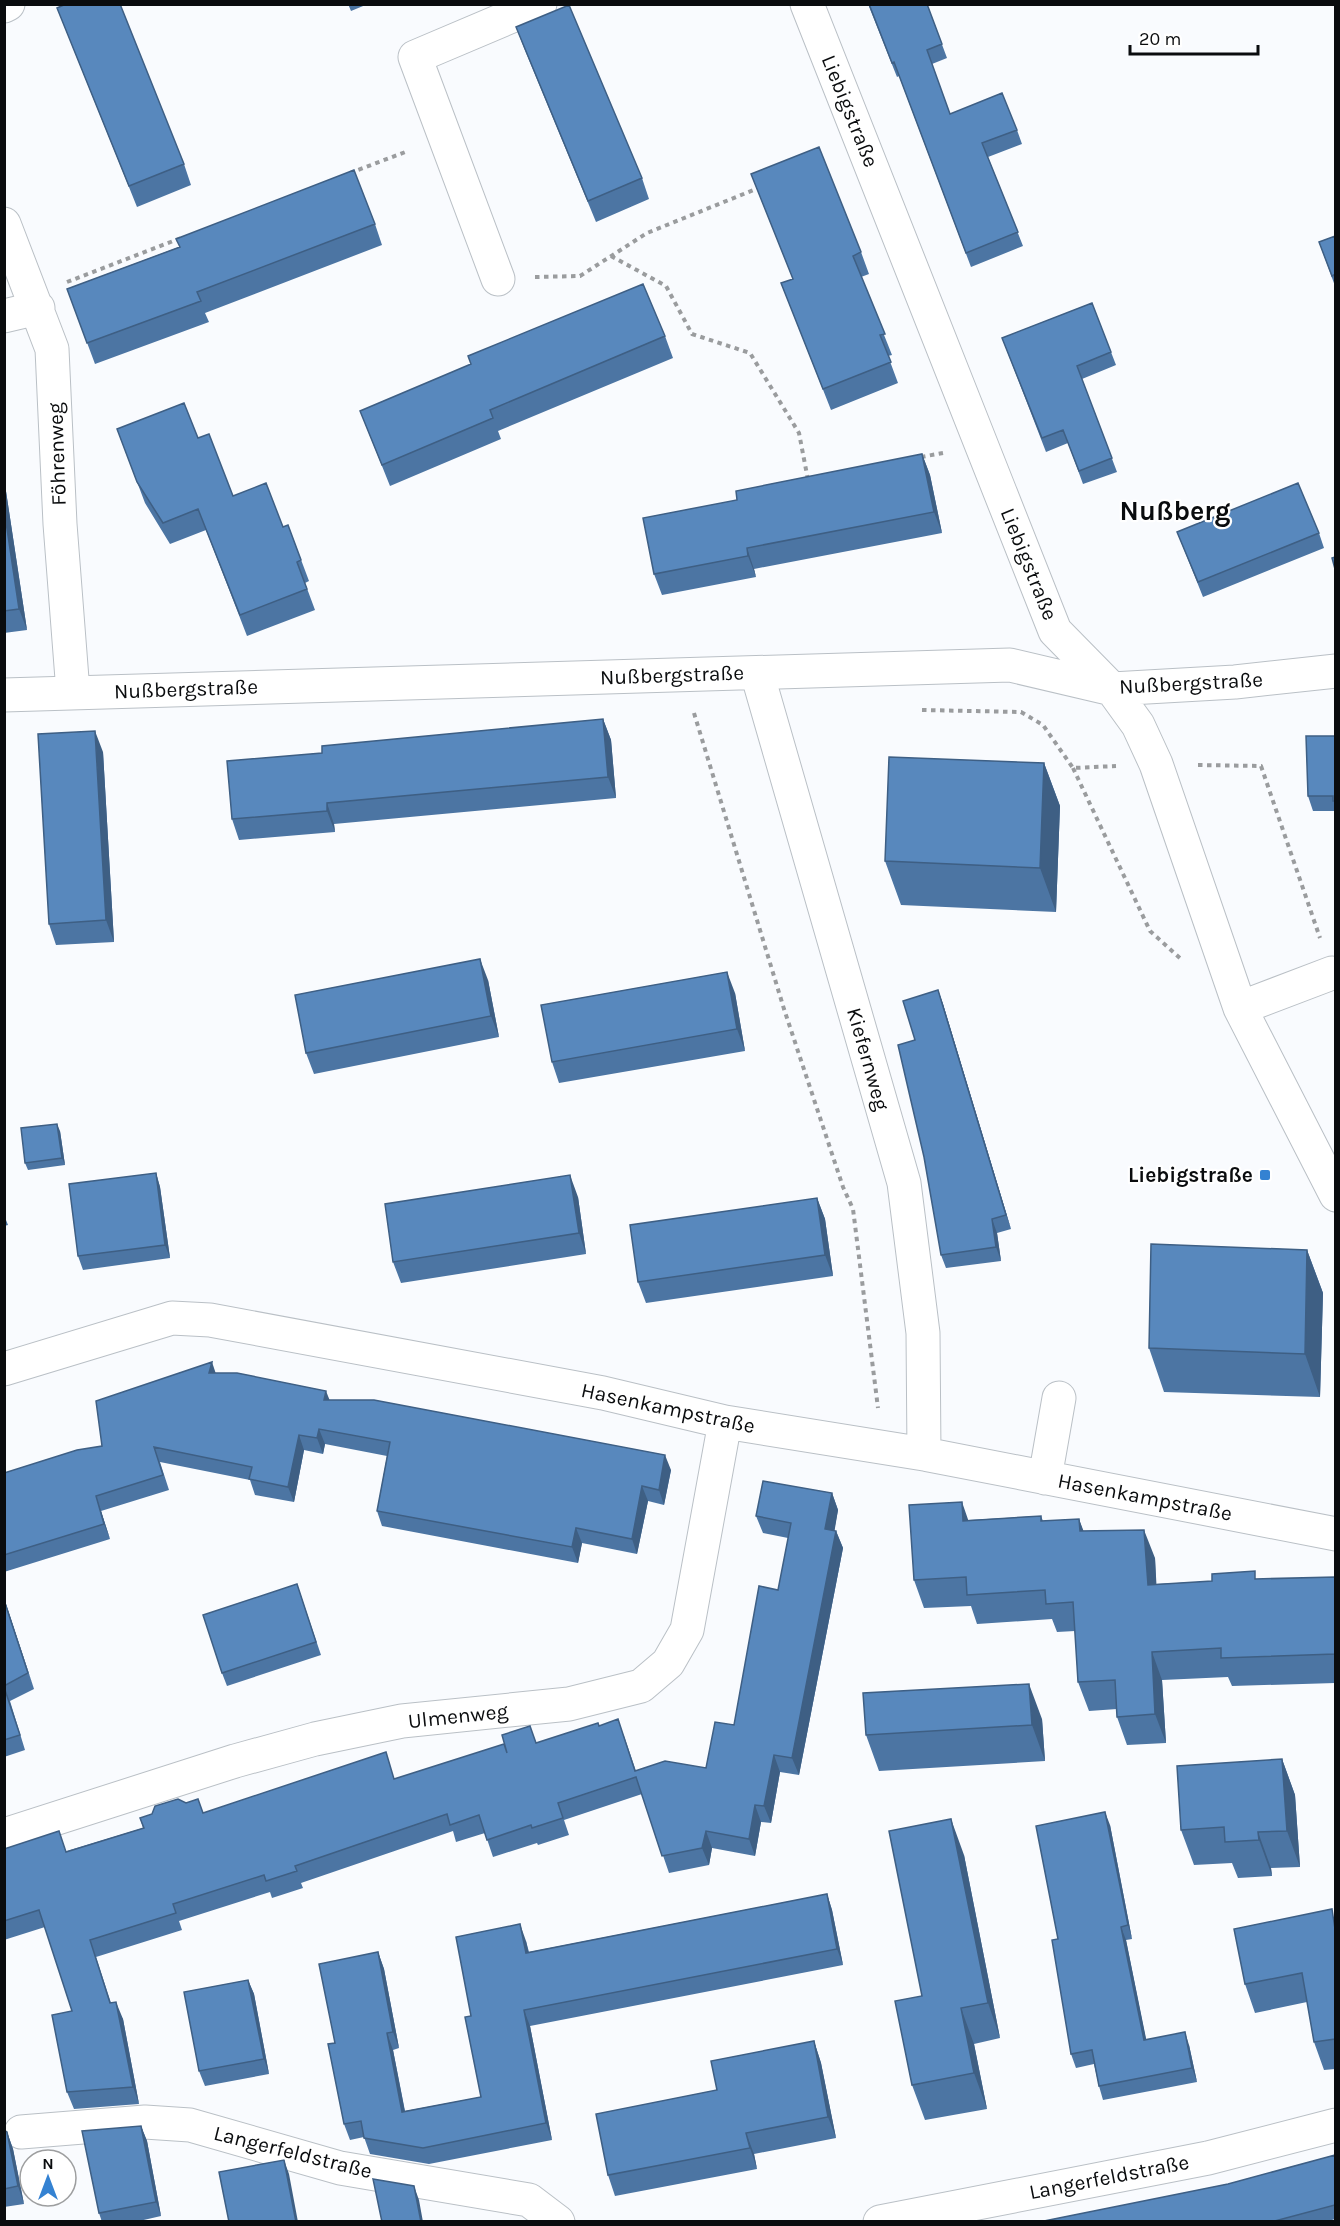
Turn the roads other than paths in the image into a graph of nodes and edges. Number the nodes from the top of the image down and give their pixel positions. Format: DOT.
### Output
graph roads {
  1 [pos="540,4"];
  2 [pos="807,4"];
  3 [pos="4,224"];
  4 [pos="498,279"];
  5 [pos="35,301"];
  6 [pos="4,315"];
  7 [pos="1335,671"];
  8 [pos="757,673"];
  9 [pos="1112,689"];
  10 [pos="73,692"];
  11 [pos="4,695"];
  12 [pos="1332,973"];
  13 [pos="1240,1008"];
  14 [pos="1335,1195"];
  15 [pos="4,1369"];
  16 [pos="1059,1398"];
  17 [pos="725,1422"];
  18 [pos="924,1454"];
  19 [pos="1045,1478"];
  20 [pos="1335,1534"];
  21 [pos="4,1835"];
  22 [pos="1335,2125"];
  23 [pos="21,2132"];
  24 [pos="558,2222"];
  25 [pos="880,2222"];
  1 -- 4 [label="street"];
  2 -- 9 [label="street, Liebigstraße"];
  3 -- 5 [label="street, Föhrenweg"];
  5 -- 6 [label="street"];
  5 -- 10 [label="street, Föhrenweg"];
  7 -- 9 [label="street, Nußbergstraße"];
  8 -- 9 [label="street, Nußbergstraße"];
  8 -- 10 [label="street, Nußbergstraße"];
  8 -- 18 [label="street, Kiefernweg"];
  9 -- 13 [label="street, Liebigstraße"];
  10 -- 11 [label="street, Nußbergstraße"];
  12 -- 13 [label="street"];
  13 -- 14 [label="street, Liebigstraße"];
  15 -- 17 [label="street, Hasenkampstraße"];
  16 -- 19 [label="street"];
  17 -- 18 [label="street, Hasenkampstraße"];
  17 -- 21 [label="street, Ulmenweg"];
  18 -- 19 [label="street, Hasenkampstraße"];
  19 -- 20 [label="street, Hasenkampstraße"];
  22 -- 25 [label="street, Langerfeldstraße"];
  23 -- 24 [label="street, Langerfeldstraße"];
}
